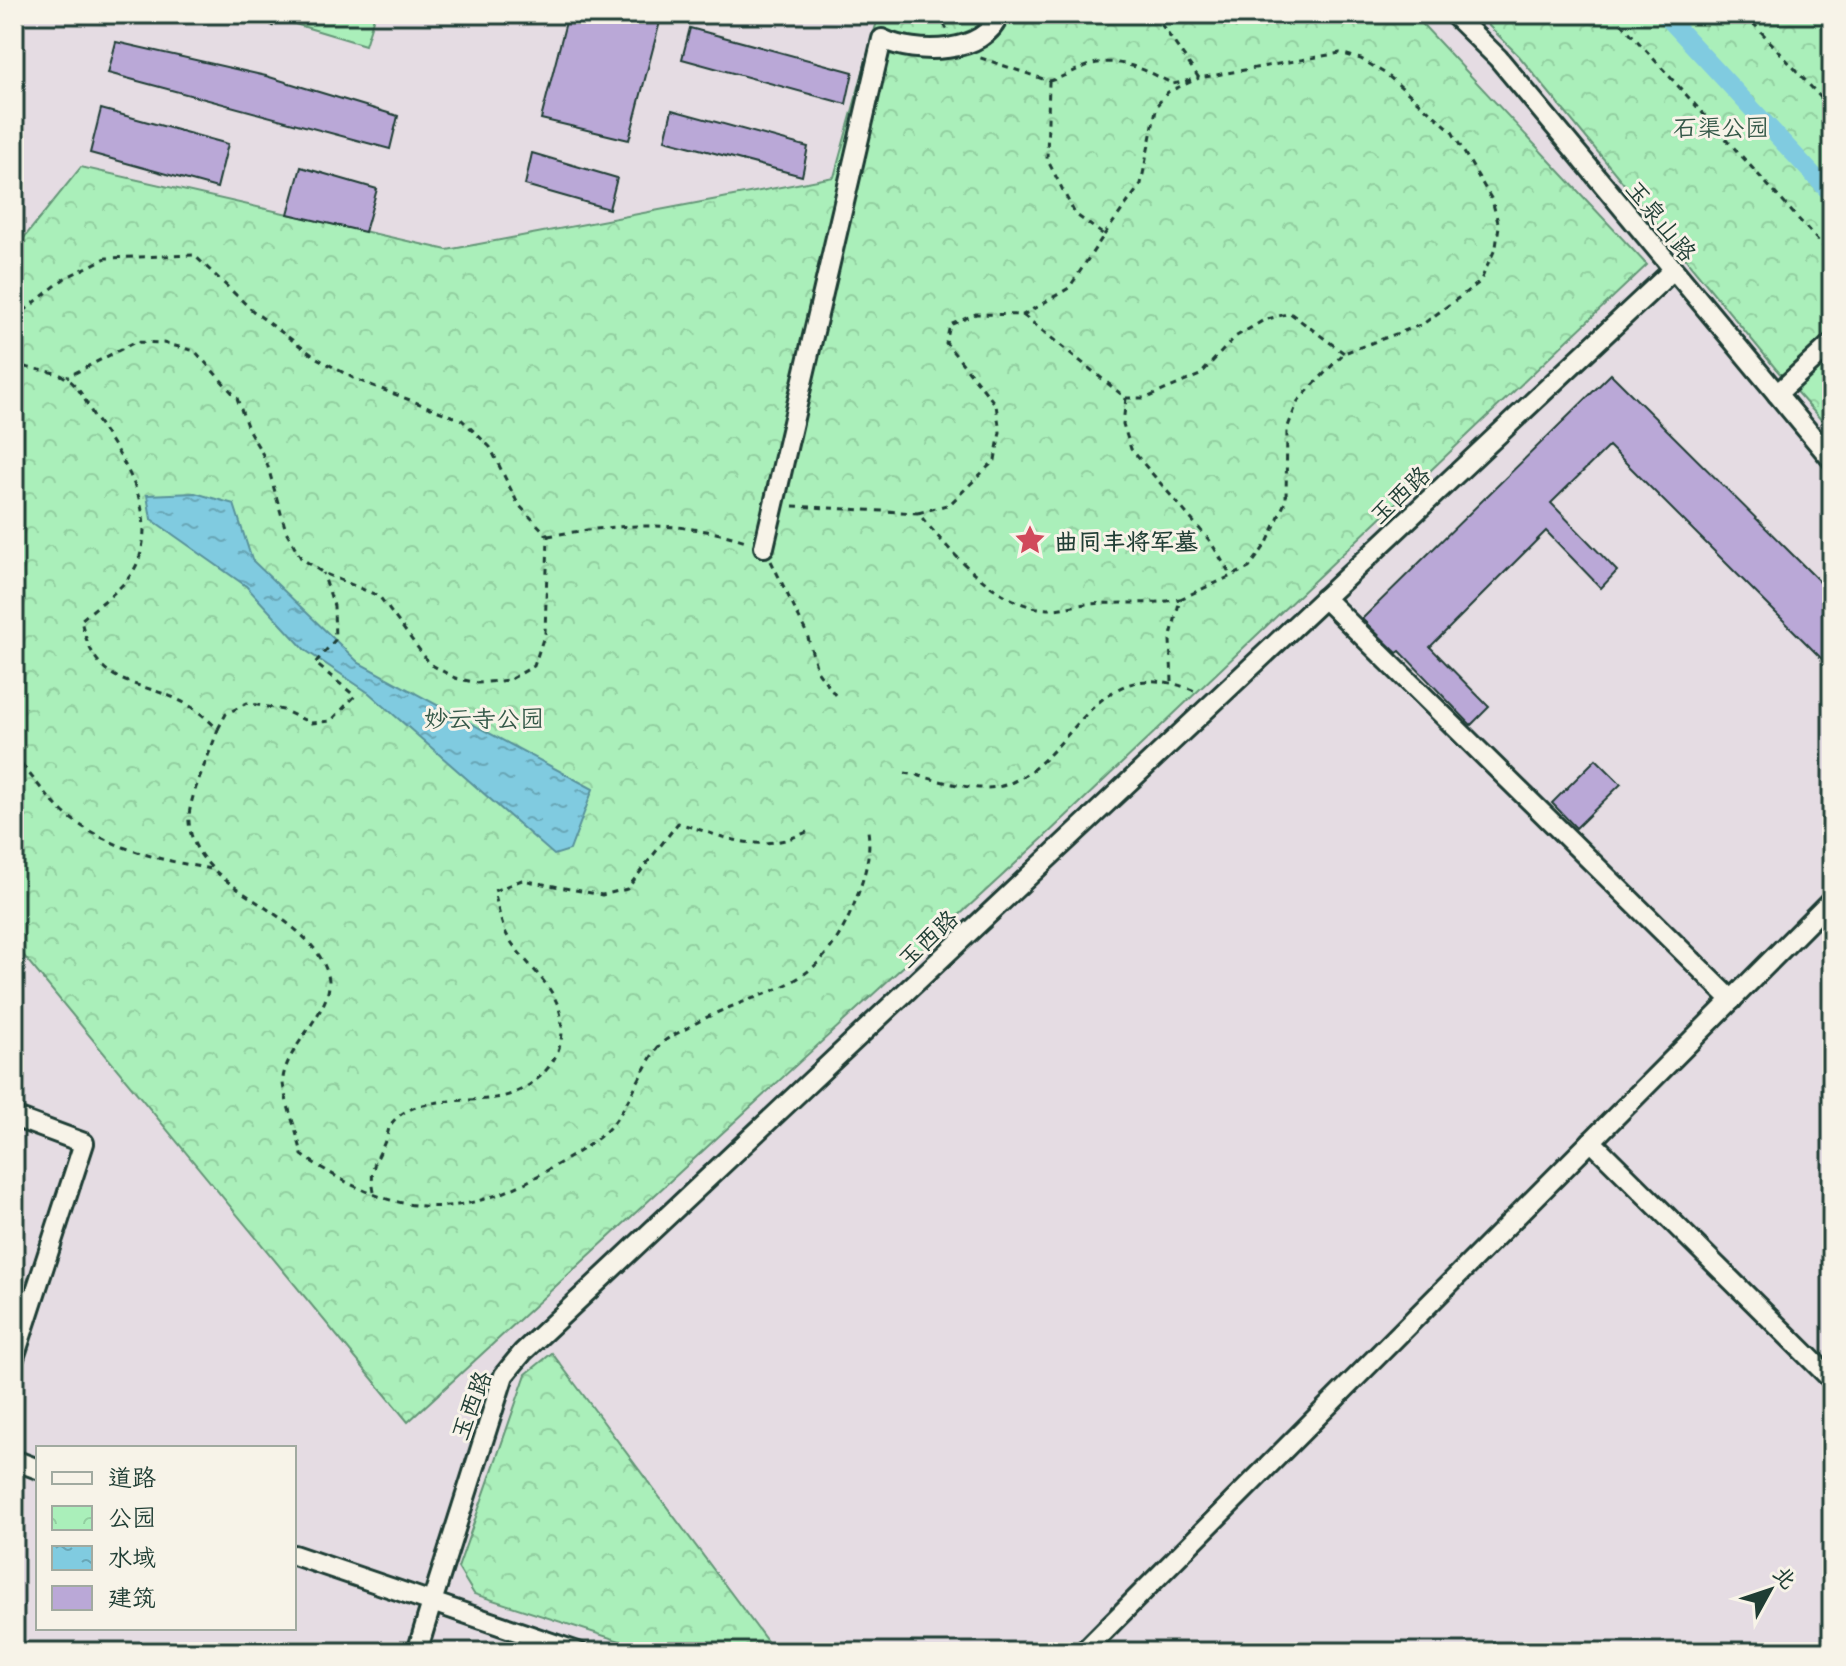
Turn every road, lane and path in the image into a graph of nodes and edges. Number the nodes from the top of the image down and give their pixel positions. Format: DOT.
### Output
graph roads {
  1 [pos="129,14"];
  2 [pos="276,14"];
  3 [pos="999,14"];
  4 [pos="1154,14"];
  5 [pos="1453,14"];
  6 [pos="1613,14"];
  7 [pos="1745,14"];
  8 [pos="127,23"];
  9 [pos="272,27"];
  10 [pos="961,47"];
  11 [pos="1199,78"];
  12 [pos="1049,81"];
  13 [pos="1832,110"];
  14 [pos="1104,235"];
  15 [pos="1832,256"];
  16 [pos="1672,271"];
  17 [pos="1023,315"];
  18 [pos="14,319"];
  19 [pos="1832,343"];
  20 [pos="1344,353"];
  21 [pos="14,362"];
  22 [pos="66,378"];
  23 [pos="1777,394"];
  24 [pos="1126,398"];
  25 [pos="1832,460"];
  26 [pos="774,505"];
  27 [pos="918,513"];
  28 [pos="548,536"];
  29 [pos="764,547"];
  30 [pos="323,573"];
  31 [pos="1232,577"];
  32 [pos="1324,598"];
  33 [pos="1180,599"];
  34 [pos="1172,681"];
  35 [pos="835,695"];
  36 [pos="1215,700"];
  37 [pos="218,729"];
  38 [pos="14,756"];
  39 [pos="905,773"];
  40 [pos="811,830"];
  41 [pos="868,831"];
  42 [pos="212,869"];
  43 [pos="1832,899"];
  44 [pos="1732,1000"];
  45 [pos="14,1117"];
  46 [pos="1591,1141"];
  47 [pos="374,1192"];
  48 [pos="14,1358"];
  49 [pos="1832,1380"];
  50 [pos="14,1460"];
  51 [pos="36,1468"];
  52 [pos="296,1556"];
  53 [pos="432,1602"];
  54 [pos="417,1652"];
  55 [pos="578,1652"];
  56 [pos="1083,1652"];
  1 -- 8 [label="path"];
  2 -- 9 [label="path"];
  3 -- 10 [label="street"];
  4 -- 11 [label="path"];
  5 -- 16 [label="street, 玉泉山路"];
  6 -- 15 [label="path"];
  7 -- 13 [label="path"];
  10 -- 12 [label="path"];
  10 -- 26 [label="street"];
  11 -- 12 [label="path"];
  11 -- 14 [label="path"];
  11 -- 20 [label="path"];
  12 -- 14 [label="path"];
  14 -- 17 [label="path"];
  16 -- 23 [label="street, 玉泉山路"];
  16 -- 32 [label="street, 玉西路"];
  17 -- 24 [label="path"];
  17 -- 27 [label="path"];
  18 -- 28 [label="path"];
  19 -- 23 [label="street"];
  20 -- 24 [label="path"];
  20 -- 31 [label="path"];
  21 -- 22 [label="path"];
  22 -- 30 [label="path"];
  22 -- 37 [label="path"];
  23 -- 25 [label="street, 玉泉山路"];
  24 -- 31 [label="path"];
  26 -- 27 [label="path"];
  26 -- 29 [label="street"];
  27 -- 33 [label="path"];
  28 -- 29 [label="path"];
  28 -- 30 [label="path"];
  29 -- 35 [label="path"];
  30 -- 37 [label="path"];
  31 -- 33 [label="path"];
  32 -- 36 [label="street, 玉西路"];
  32 -- 44 [label="street"];
  33 -- 34 [label="path"];
  34 -- 36 [label="path"];
  34 -- 39 [label="path"];
  36 -- 53 [label="street, 玉西路"];
  37 -- 42 [label="path"];
  38 -- 42 [label="path"];
  40 -- 47 [label="path"];
  41 -- 47 [label="path"];
  42 -- 47 [label="path"];
  43 -- 44 [label="street"];
  44 -- 46 [label="street"];
  45 -- 48 [label="street"];
  46 -- 49 [label="street"];
  46 -- 56 [label="street"];
  50 -- 51 [label="street"];
  52 -- 53 [label="street"];
  53 -- 54 [label="street, 玉西路"];
  53 -- 55 [label="street"];
}
